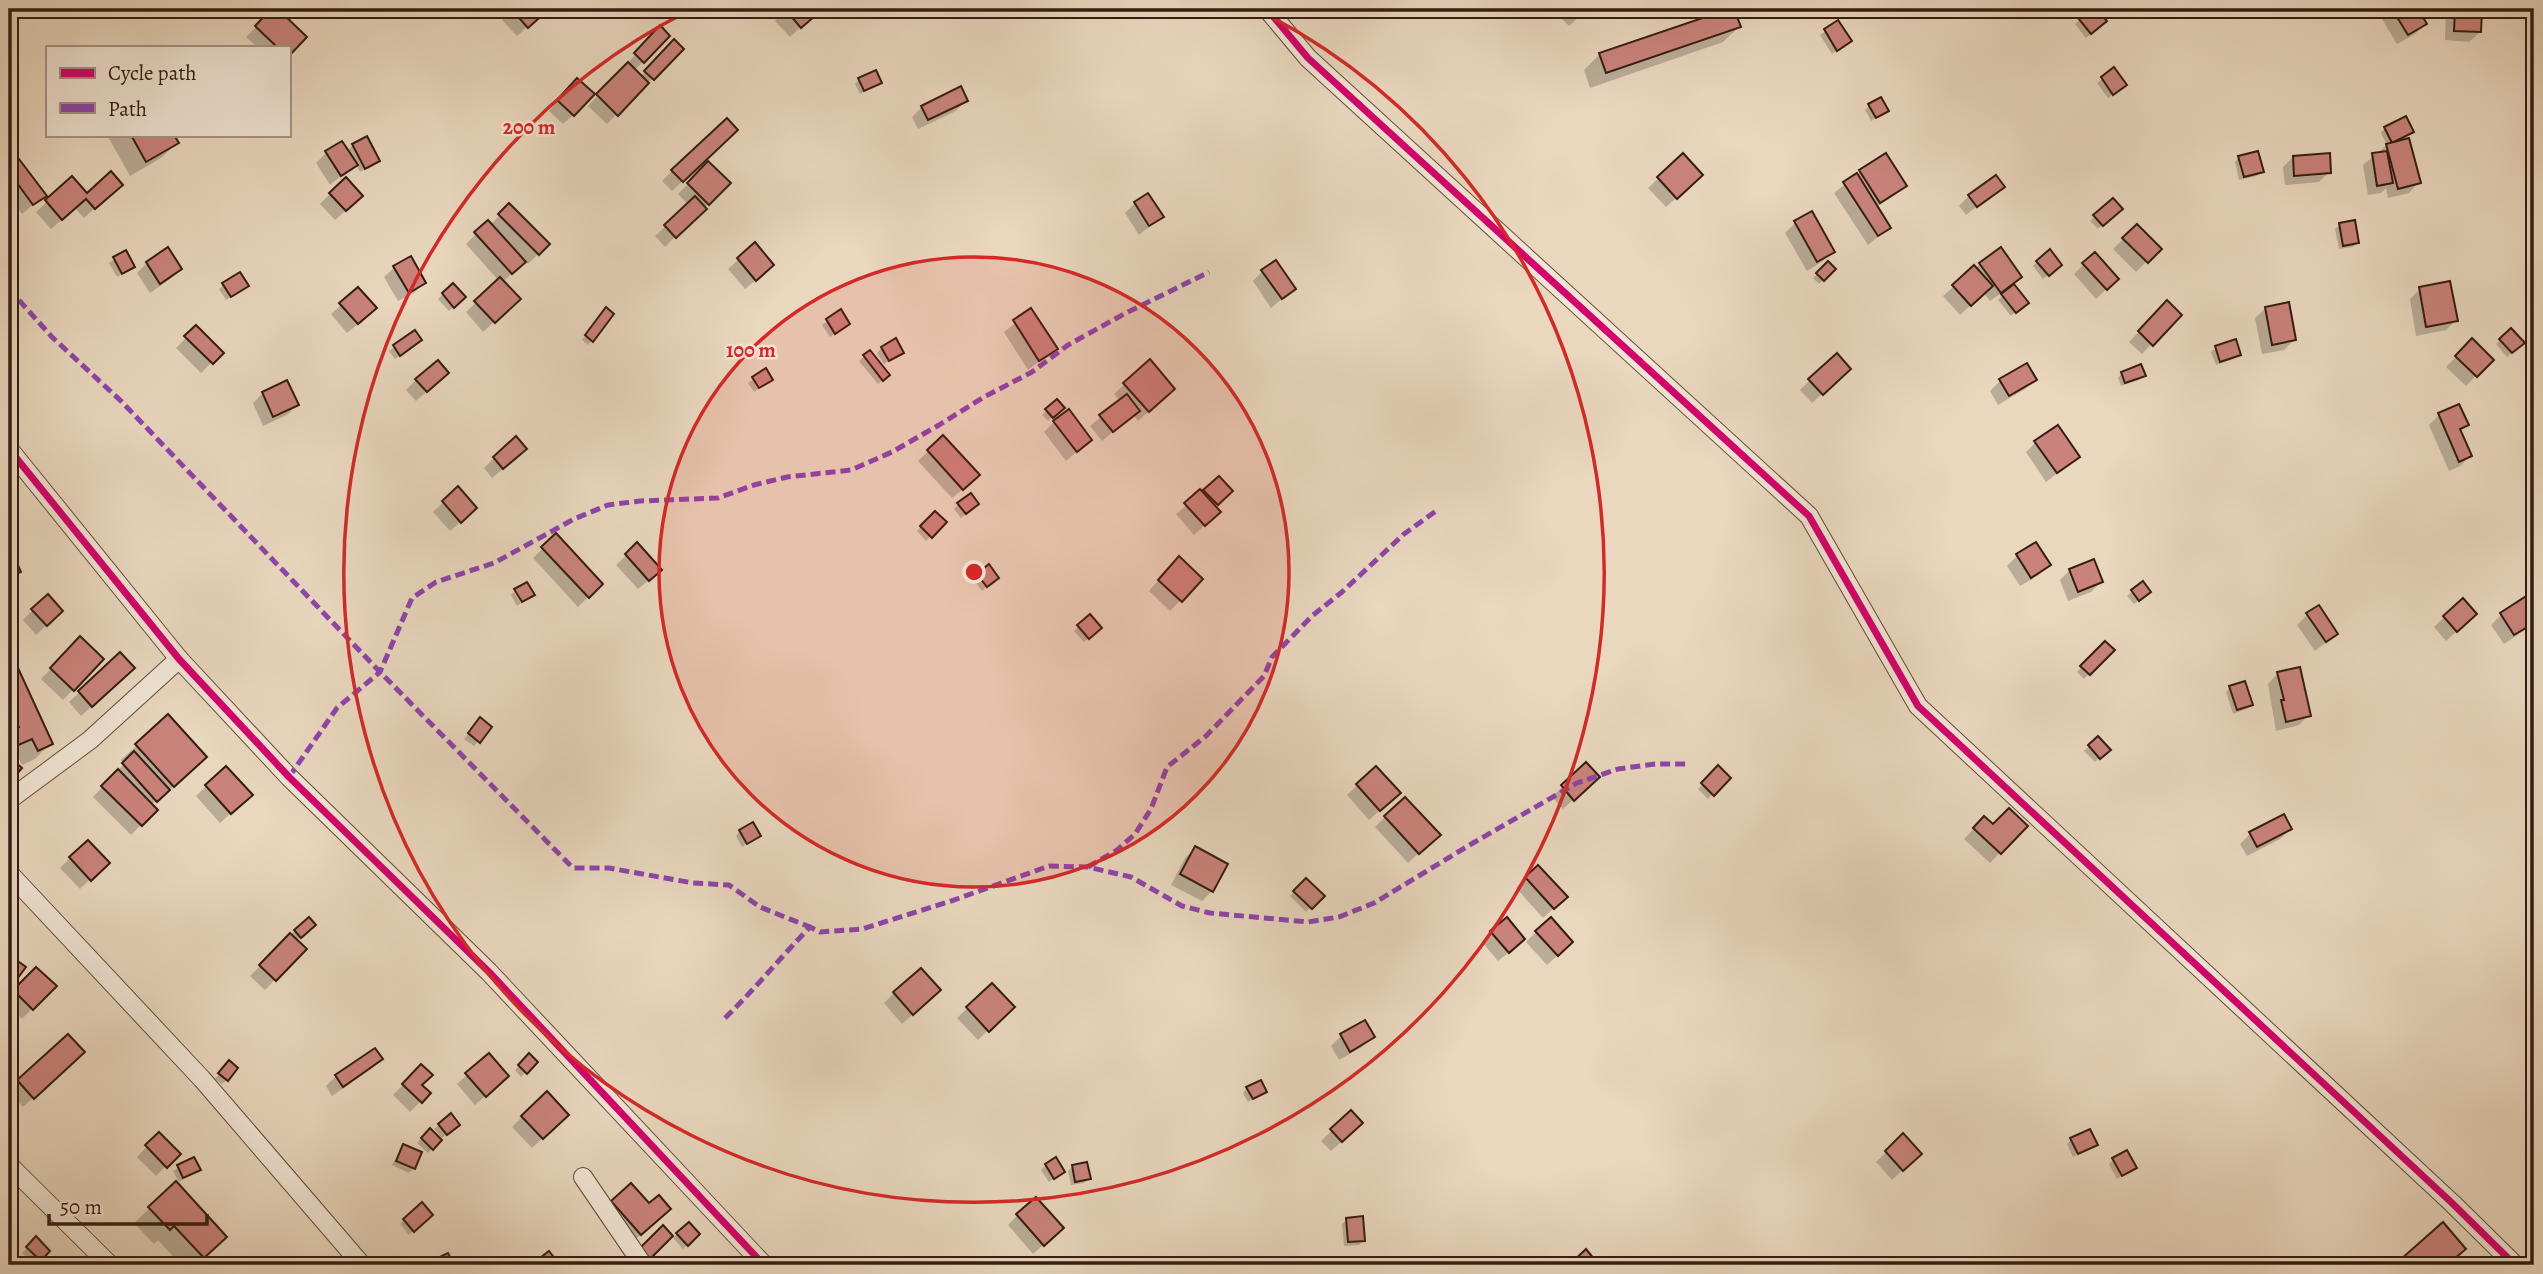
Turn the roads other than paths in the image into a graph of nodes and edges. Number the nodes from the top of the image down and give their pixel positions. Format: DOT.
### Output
graph roads {
  1 [pos="1267,9"];
  2 [pos="9,449"];
  3 [pos="180,659"];
  4 [pos="9,800"];
  5 [pos="9,873"];
  6 [pos="9,1165"];
  7 [pos="583,1177"];
  8 [pos="110,1265"];
  9 [pos="362,1265"];
  10 [pos="643,1265"];
  11 [pos="764,1265"];
  12 [pos="2515,1265"];
  1 -- 12 [label="street"];
  2 -- 3 [label="street"];
  3 -- 4 [label="street"];
  3 -- 11 [label="street"];
  5 -- 9 [label="street"];
  6 -- 8 [label="street"];
  7 -- 10 [label="street"];
}
